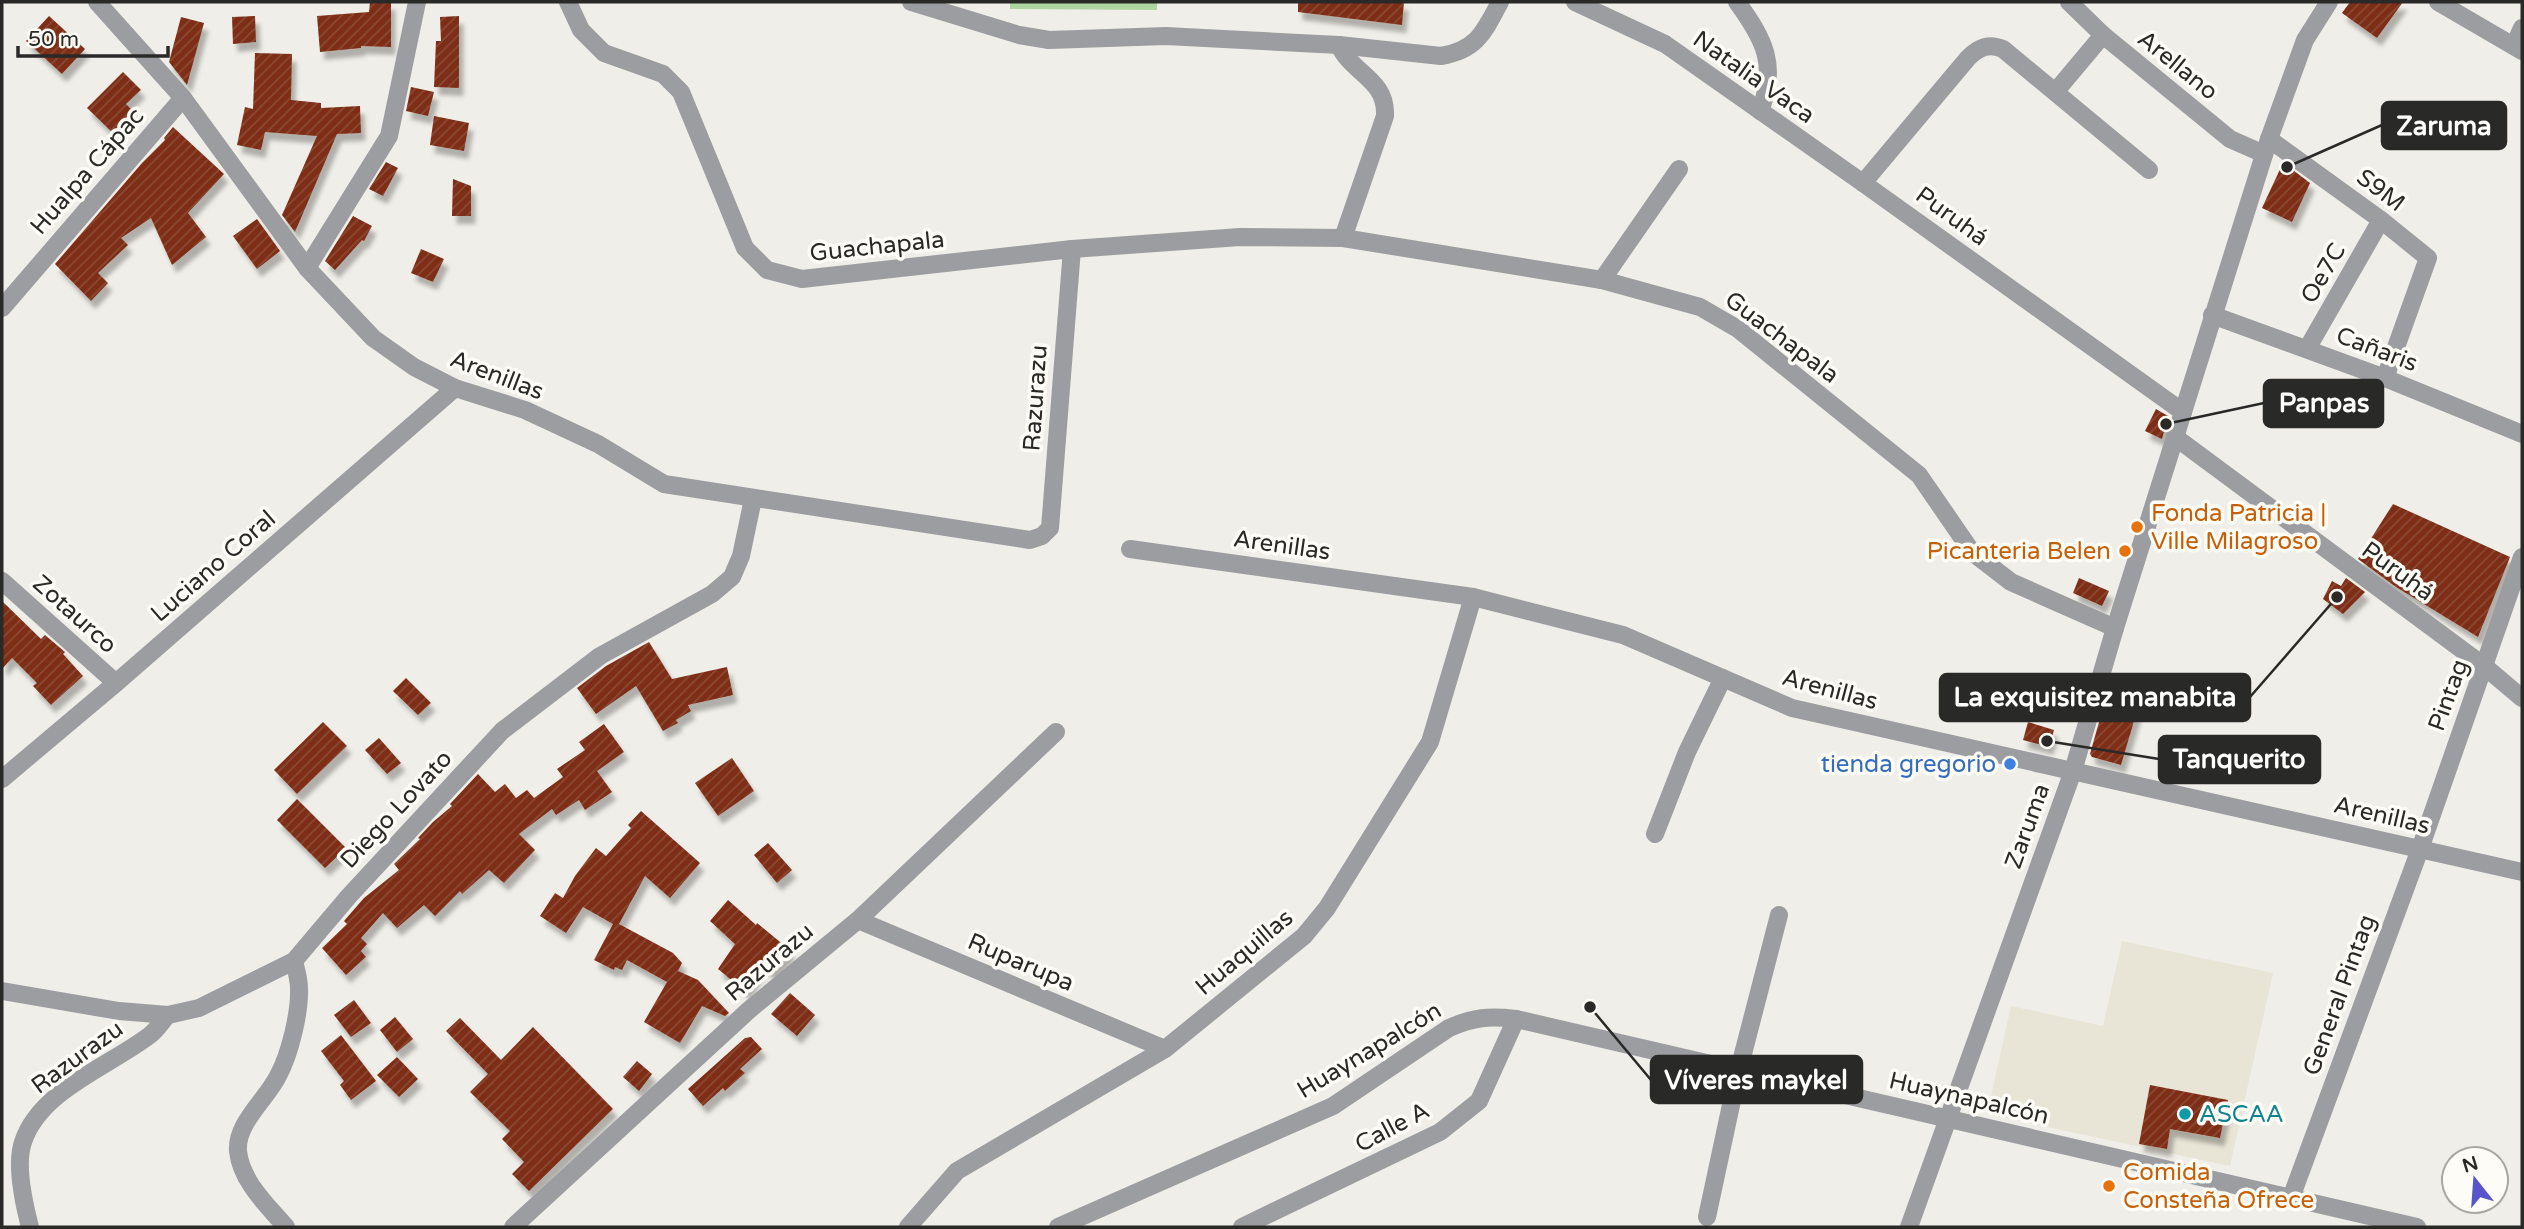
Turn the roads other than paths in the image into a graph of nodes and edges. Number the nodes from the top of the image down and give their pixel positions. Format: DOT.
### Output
graph roads {
  1 [pos="97,2"];
  2 [pos="417,2"];
  3 [pos="568,2"];
  4 [pos="911,2"];
  5 [pos="1500,2"];
  6 [pos="1575,2"];
  7 [pos="1737,2"];
  8 [pos="2069,2"];
  9 [pos="2329,2"];
  10 [pos="2438,2"];
  11 [pos="2522,28"];
  12 [pos="2103,35"];
  13 [pos="1339,45"];
  14 [pos="2518,48"];
  15 [pos="2056,92"];
  16 [pos="183,98"];
  17 [pos="1760,111"];
  18 [pos="2266,147"];
  19 [pos="1679,169"];
  20 [pos="2149,170"];
  21 [pos="1863,183"];
  22 [pos="2381,220"];
  23 [pos="1343,238"];
  24 [pos="1072,249"];
  25 [pos="307,268"];
  26 [pos="1601,280"];
  27 [pos="2,308"];
  28 [pos="2213,315"];
  29 [pos="2307,349"];
  30 [pos="2385,378"];
  31 [pos="455,388"];
  32 [pos="2183,412"];
  33 [pos="2522,434"];
  34 [pos="2175,437"];
  35 [pos="752,499"];
  36 [pos="1030,540"];
  37 [pos="1130,549"];
  38 [pos="2522,557"];
  39 [pos="2,581"];
  40 [pos="1474,597"];
  41 [pos="2115,628"];
  42 [pos="2484,666"];
  43 [pos="1723,678"];
  44 [pos="116,683"];
  45 [pos="2522,698"];
  46 [pos="1056,732"];
  47 [pos="2073,771"];
  48 [pos="2,779"];
  49 [pos="1655,834"];
  50 [pos="2420,849"];
  51 [pos="2522,872"];
  52 [pos="1779,915"];
  53 [pos="858,920"];
  54 [pos="294,961"];
  55 [pos="2,991"];
  56 [pos="168,1015"];
  57 [pos="1516,1019"];
  58 [pos="1165,1049"];
  59 [pos="1739,1072"];
  60 [pos="1947,1118"];
  61 [pos="2291,1198"];
  62 [pos="1707,1217"];
  63 [pos="30,1227"];
  64 [pos="286,1227"];
  65 [pos="513,1227"];
  66 [pos="908,1227"];
  67 [pos="1058,1227"];
  68 [pos="1242,1227"];
  69 [pos="1909,1227"];
  70 [pos="2417,1227"];
  1 -- 16 [label="street, Arenillas"];
  2 -- 25 [label="street"];
  3 -- 24 [label="street, Guachapala"];
  4 -- 13 [label="street"];
  5 -- 13 [label="street"];
  6 -- 17 [label="street, Natalia Vaca"];
  7 -- 17 [label="street"];
  8 -- 12 [label="street, Arellano"];
  9 -- 18 [label="street, Zaruma"];
  10 -- 14 [label="street"];
  11 -- 14 [label="street"];
  12 -- 15 [label="street"];
  12 -- 18 [label="street, Arellano"];
  13 -- 23 [label="street"];
  15 -- 20 [label="street"];
  15 -- 21 [label="street"];
  16 -- 25 [label="street, Arenillas"];
  16 -- 27 [label="street, Hualpa Cápac"];
  17 -- 21 [label="street, Natalia Vaca"];
  18 -- 22 [label="street, S9M"];
  18 -- 28 [label="street, Zaruma"];
  19 -- 26 [label="street"];
  21 -- 32 [label="street, Puruhá"];
  22 -- 29 [label="street, Oe7C"];
  22 -- 30 [label="street, S9M"];
  23 -- 24 [label="street, Guachapala"];
  23 -- 26 [label="street, Guachapala"];
  24 -- 36 [label="street, Razurazu"];
  25 -- 31 [label="street, Arenillas"];
  26 -- 41 [label="street, Guachapala"];
  28 -- 29 [label="street, Cañaris"];
  28 -- 32 [label="street, Zaruma"];
  29 -- 30 [label="street, Cañaris"];
  30 -- 33 [label="street, Cañaris"];
  31 -- 35 [label="street, Arenillas"];
  31 -- 44 [label="street, Luciano Coral"];
  32 -- 34 [label="street, Zaruma"];
  34 -- 41 [label="street, Zaruma"];
  34 -- 42 [label="street, Puruhá"];
  35 -- 36 [label="street, Arenillas"];
  35 -- 54 [label="street, Diego Lovato"];
  37 -- 40 [label="street, Arenillas"];
  38 -- 42 [label="street, Pintag"];
  39 -- 44 [label="street, Zotaurco"];
  40 -- 43 [label="street, Arenillas"];
  40 -- 58 [label="street, Huaquillas"];
  41 -- 47 [label="street, Zaruma"];
  42 -- 45 [label="street, Puruhá"];
  42 -- 50 [label="street, Pintag"];
  43 -- 47 [label="street, Arenillas"];
  43 -- 49 [label="street"];
  44 -- 48 [label="street, Luciano Coral"];
  46 -- 53 [label="street, Razurazu"];
  47 -- 50 [label="street, Arenillas"];
  47 -- 60 [label="street, Zaruma"];
  50 -- 51 [label="street, Arenillas"];
  50 -- 61 [label="street, General Pintag"];
  52 -- 59 [label="street"];
  53 -- 58 [label="street, Ruparupa"];
  53 -- 65 [label="street, Razurazu"];
  54 -- 56 [label="street, Diego Lovato"];
  54 -- 64 [label="street"];
  55 -- 56 [label="street, Diego Lovato"];
  56 -- 63 [label="street, Razurazu"];
  57 -- 59 [label="street, Huaynapalcón"];
  57 -- 67 [label="street, Huaynapalcón"];
  57 -- 68 [label="street, Calle A"];
  58 -- 66 [label="street, Huaquillas"];
  59 -- 60 [label="street, Huaynapalcón"];
  59 -- 62 [label="street"];
  60 -- 61 [label="street, Huaynapalcón"];
  60 -- 69 [label="street, Zaruma"];
  61 -- 70 [label="street, Huaynapalcón"];
}
